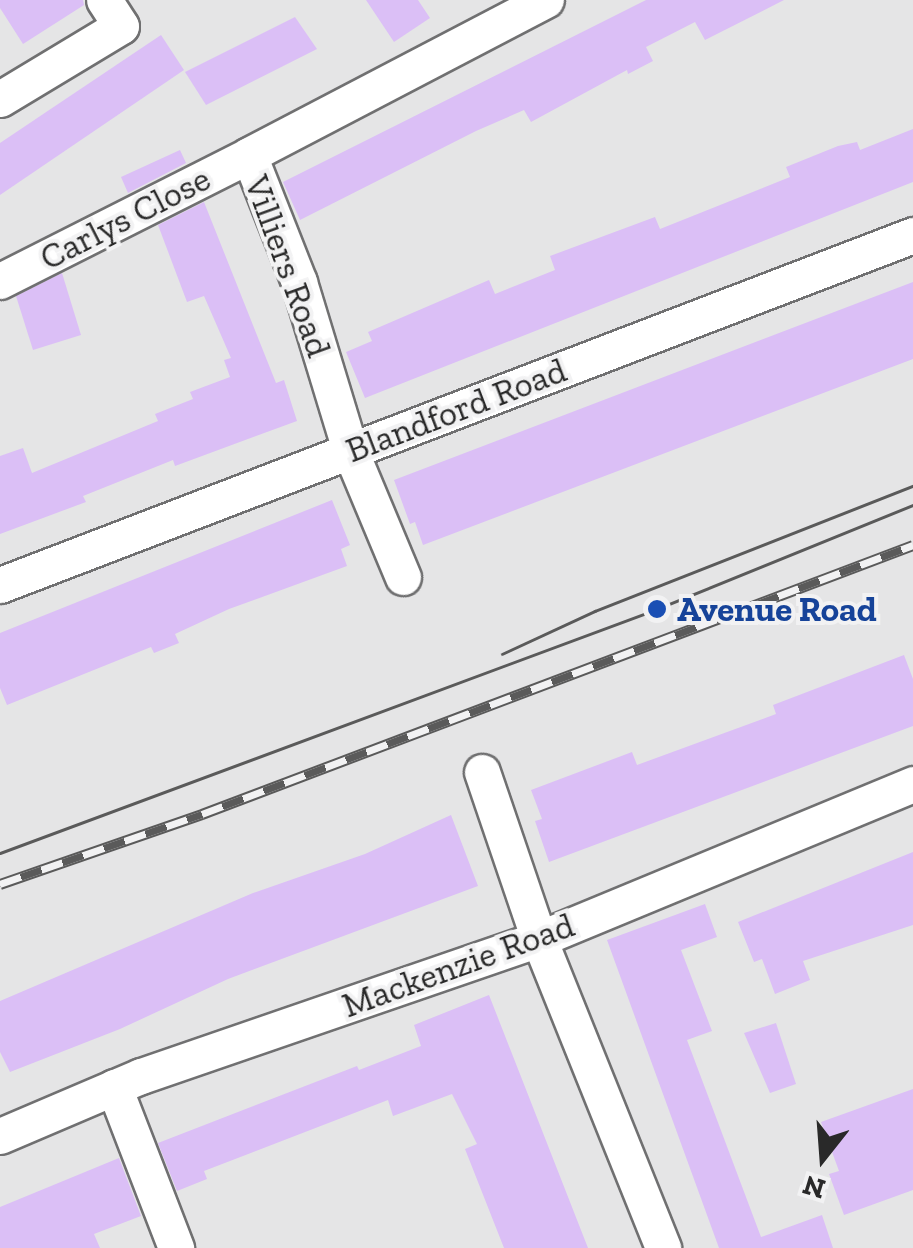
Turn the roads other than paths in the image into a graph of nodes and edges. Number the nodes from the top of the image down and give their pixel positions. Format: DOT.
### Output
graph roads {
  1 [pos="104,0"];
  2 [pos="546,0"];
  3 [pos="497,11"];
  4 [pos="0,99"];
  5 [pos="249,155"];
  6 [pos="913,235"];
  7 [pos="0,281"];
  8 [pos="350,450"];
  9 [pos="403,578"];
  10 [pos="0,585"];
  11 [pos="482,772"];
  12 [pos="913,784"];
  13 [pos="539,939"];
  14 [pos="114,1087"];
  15 [pos="0,1136"];
  16 [pos="176,1248"];
  17 [pos="662,1248"];
  1 -- 4 [label="street"];
  2 -- 3 [label="street, Villiers Road"];
  3 -- 5 [label="street, Villiers Road"];
  5 -- 7 [label="street, Carlys Close"];
  5 -- 8 [label="street, Villiers Road"];
  6 -- 8 [label="street, Blandford Road"];
  8 -- 9 [label="street, Villiers Road"];
  8 -- 10 [label="street, Blandford Road"];
  11 -- 13 [label="street"];
  12 -- 13 [label="street, Mackenzie Road"];
  13 -- 14 [label="street, Mackenzie Road"];
  13 -- 17 [label="street"];
  14 -- 15 [label="street, Mackenzie Road"];
  14 -- 16 [label="street"];
}
